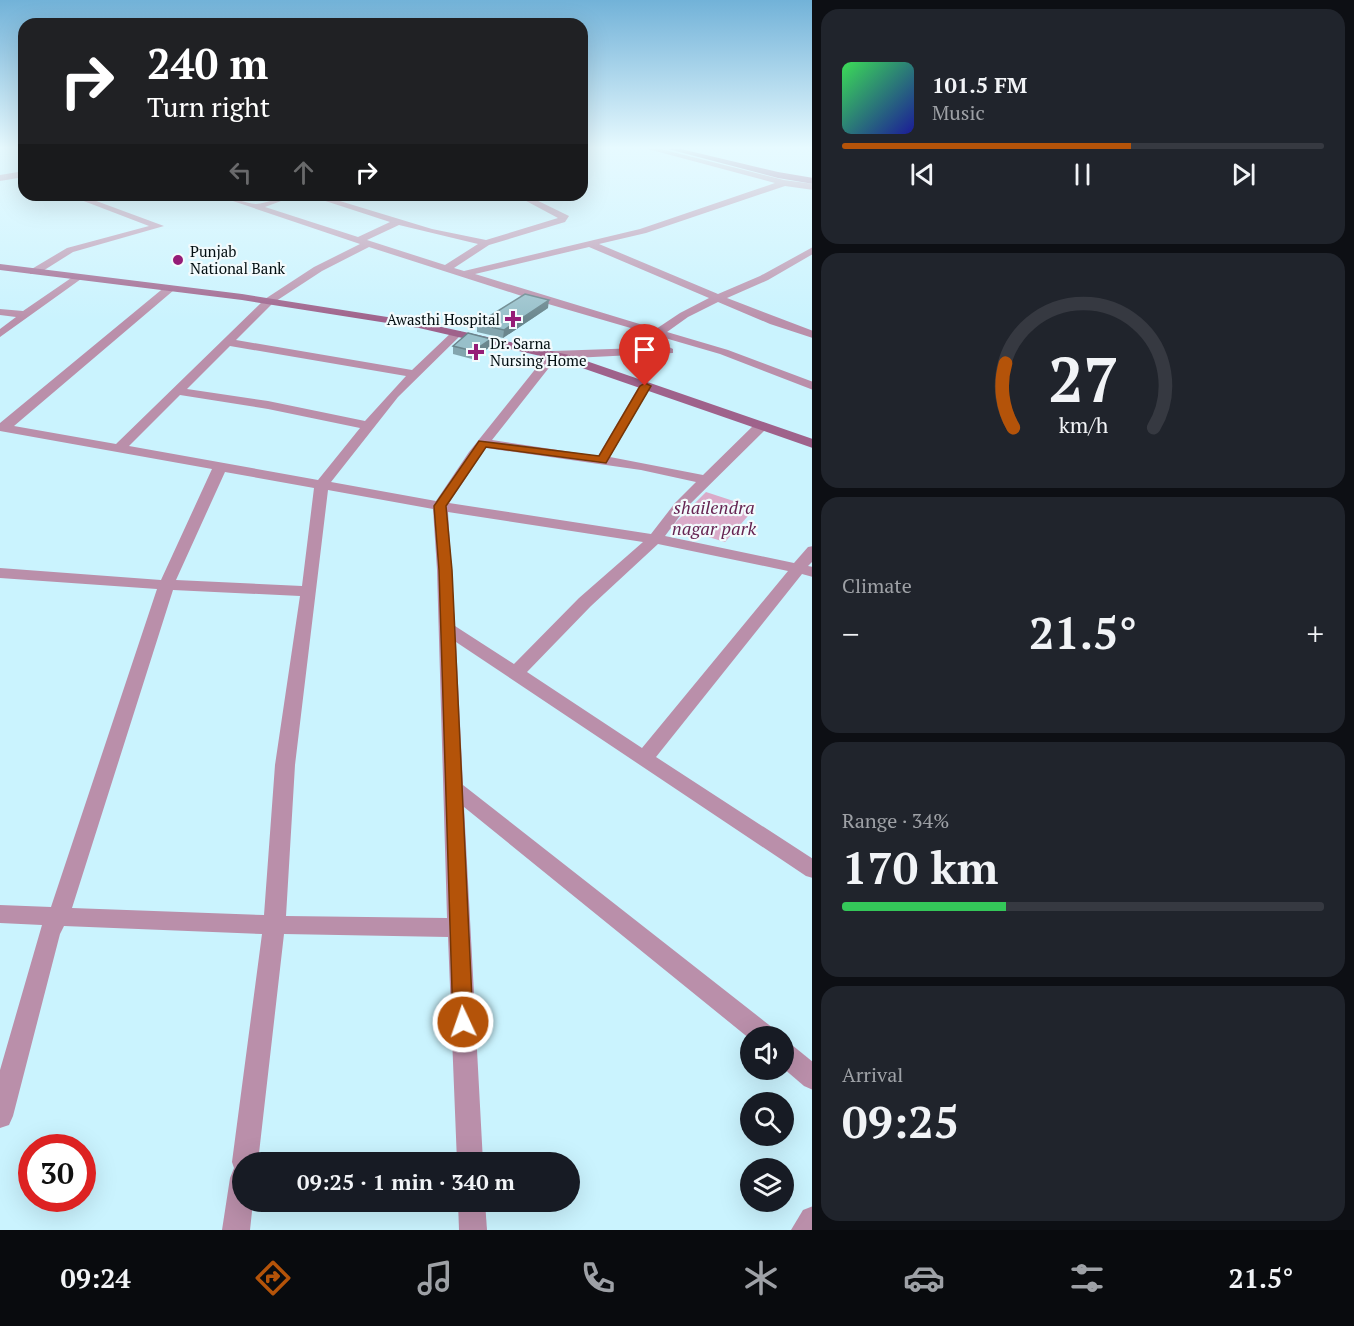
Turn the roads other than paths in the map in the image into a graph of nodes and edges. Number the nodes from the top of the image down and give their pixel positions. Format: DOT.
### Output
graph roads {
  1 [pos="104,206"];
  2 [pos="350,206"];
  3 [pos="543,206"];
  4 [pos="715,206"];
  5 [pos="255,207"];
  6 [pos="399,221"];
  7 [pos="361,242"];
  8 [pos="486,243"];
  9 [pos="590,244"];
  10 [pos="812,251"];
  11 [pos="0,267"];
  12 [pos="445,269"];
  13 [pos="34,272"];
  14 [pos="463,274"];
  15 [pos="77,277"];
  16 [pos="170,288"];
  17 [pos="716,298"];
  18 [pos="269,301"];
  19 [pos="0,312"];
  20 [pos="25,315"];
  21 [pos="659,332"];
  22 [pos="457,333"];
  23 [pos="0,334"];
  24 [pos="812,335"];
  25 [pos="228,342"];
  26 [pos="669,351"];
  27 [pos="553,355"];
  28 [pos="415,374"];
  29 [pos="645,386"];
  30 [pos="812,386"];
  31 [pos="177,391"];
  32 [pos="369,426"];
  33 [pos="761,426"];
  34 [pos="7,428"];
  35 [pos="0,443"];
  36 [pos="483,443"];
  37 [pos="812,444"];
  38 [pos="120,447"];
  39 [pos="602,460"];
  40 [pos="220,468"];
  41 [pos="706,480"];
  42 [pos="321,485"];
  43 [pos="440,506"];
  44 [pos="655,539"];
  45 [pos="812,552"];
  46 [pos="805,570"];
  47 [pos="0,573"];
  48 [pos="166,585"];
  49 [pos="309,591"];
  50 [pos="447,628"];
  51 [pos="516,673"];
  52 [pos="644,758"];
  53 [pos="453,788"];
  54 [pos="810,861"];
  55 [pos="0,914"];
  56 [pos="59,915"];
  57 [pos="274,925"];
  58 [pos="458,928"];
  59 [pos="751,1026"];
  60 [pos="794,1062"];
  61 [pos="812,1077"];
  62 [pos="0,1116"];
  63 [pos="246,1152"];
  64 [pos="469,1152"];
  65 [pos="238,1212"];
  66 [pos="472,1212"];
  67 [pos="236,1230"];
  68 [pos="473,1230"];
  1 -- 13 [label="street"];
  2 -- 6 [label="street"];
  3 -- 8 [label="street"];
  4 -- 9 [label="street"];
  5 -- 7 [label="street"];
  6 -- 7 [label="street"];
  6 -- 8 [label="street"];
  7 -- 12 [label="street"];
  7 -- 18 [label="street"];
  8 -- 12 [label="street"];
  9 -- 14 [label="street"];
  9 -- 17 [label="street"];
  10 -- 17 [label="street"];
  11 -- 13 [label="main road"];
  12 -- 14 [label="street"];
  13 -- 15 [label="main road"];
  14 -- 21 [label="street"];
  15 -- 16 [label="main road"];
  15 -- 20 [label="street"];
  16 -- 18 [label="main road"];
  16 -- 34 [label="street"];
  17 -- 21 [label="street"];
  17 -- 24 [label="street"];
  18 -- 22 [label="main road"];
  18 -- 25 [label="street"];
  19 -- 20 [label="street"];
  20 -- 23 [label="street"];
  21 -- 30 [label="street"];
  22 -- 27 [label="main road"];
  22 -- 28 [label="street"];
  25 -- 28 [label="street"];
  25 -- 31 [label="street"];
  26 -- 27 [label="street"];
  27 -- 29 [label="main road"];
  27 -- 36 [label="street"];
  28 -- 32 [label="street"];
  29 -- 33 [label="main road"];
  29 -- 39 [label="street"];
  31 -- 32 [label="street"];
  31 -- 38 [label="street"];
  32 -- 42 [label="street"];
  33 -- 37 [label="main road"];
  33 -- 41 [label="street"];
  34 -- 35 [label="street"];
  34 -- 38 [label="street"];
  36 -- 39 [label="street"];
  36 -- 43 [label="street"];
  38 -- 40 [label="street"];
  39 -- 41 [label="street"];
  40 -- 42 [label="street"];
  40 -- 48 [label="street"];
  41 -- 44 [label="street"];
  42 -- 43 [label="street"];
  42 -- 49 [label="street"];
  43 -- 44 [label="street"];
  43 -- 50 [label="street"];
  44 -- 46 [label="street"];
  44 -- 51 [label="street"];
  45 -- 46 [label="street"];
  46 -- 52 [label="street"];
  47 -- 48 [label="street"];
  48 -- 49 [label="street"];
  48 -- 56 [label="street"];
  49 -- 57 [label="street"];
  50 -- 51 [label="street"];
  50 -- 53 [label="street"];
  51 -- 52 [label="street"];
  52 -- 54 [label="street"];
  53 -- 58 [label="street"];
  53 -- 59 [label="street"];
  55 -- 56 [label="street"];
  56 -- 57 [label="street"];
  56 -- 62 [label="street"];
  57 -- 58 [label="street"];
  57 -- 63 [label="street"];
  58 -- 64 [label="street"];
  60 -- 61 [label="street"];
  65 -- 67 [label="street"];
  66 -- 68 [label="street"];
}
